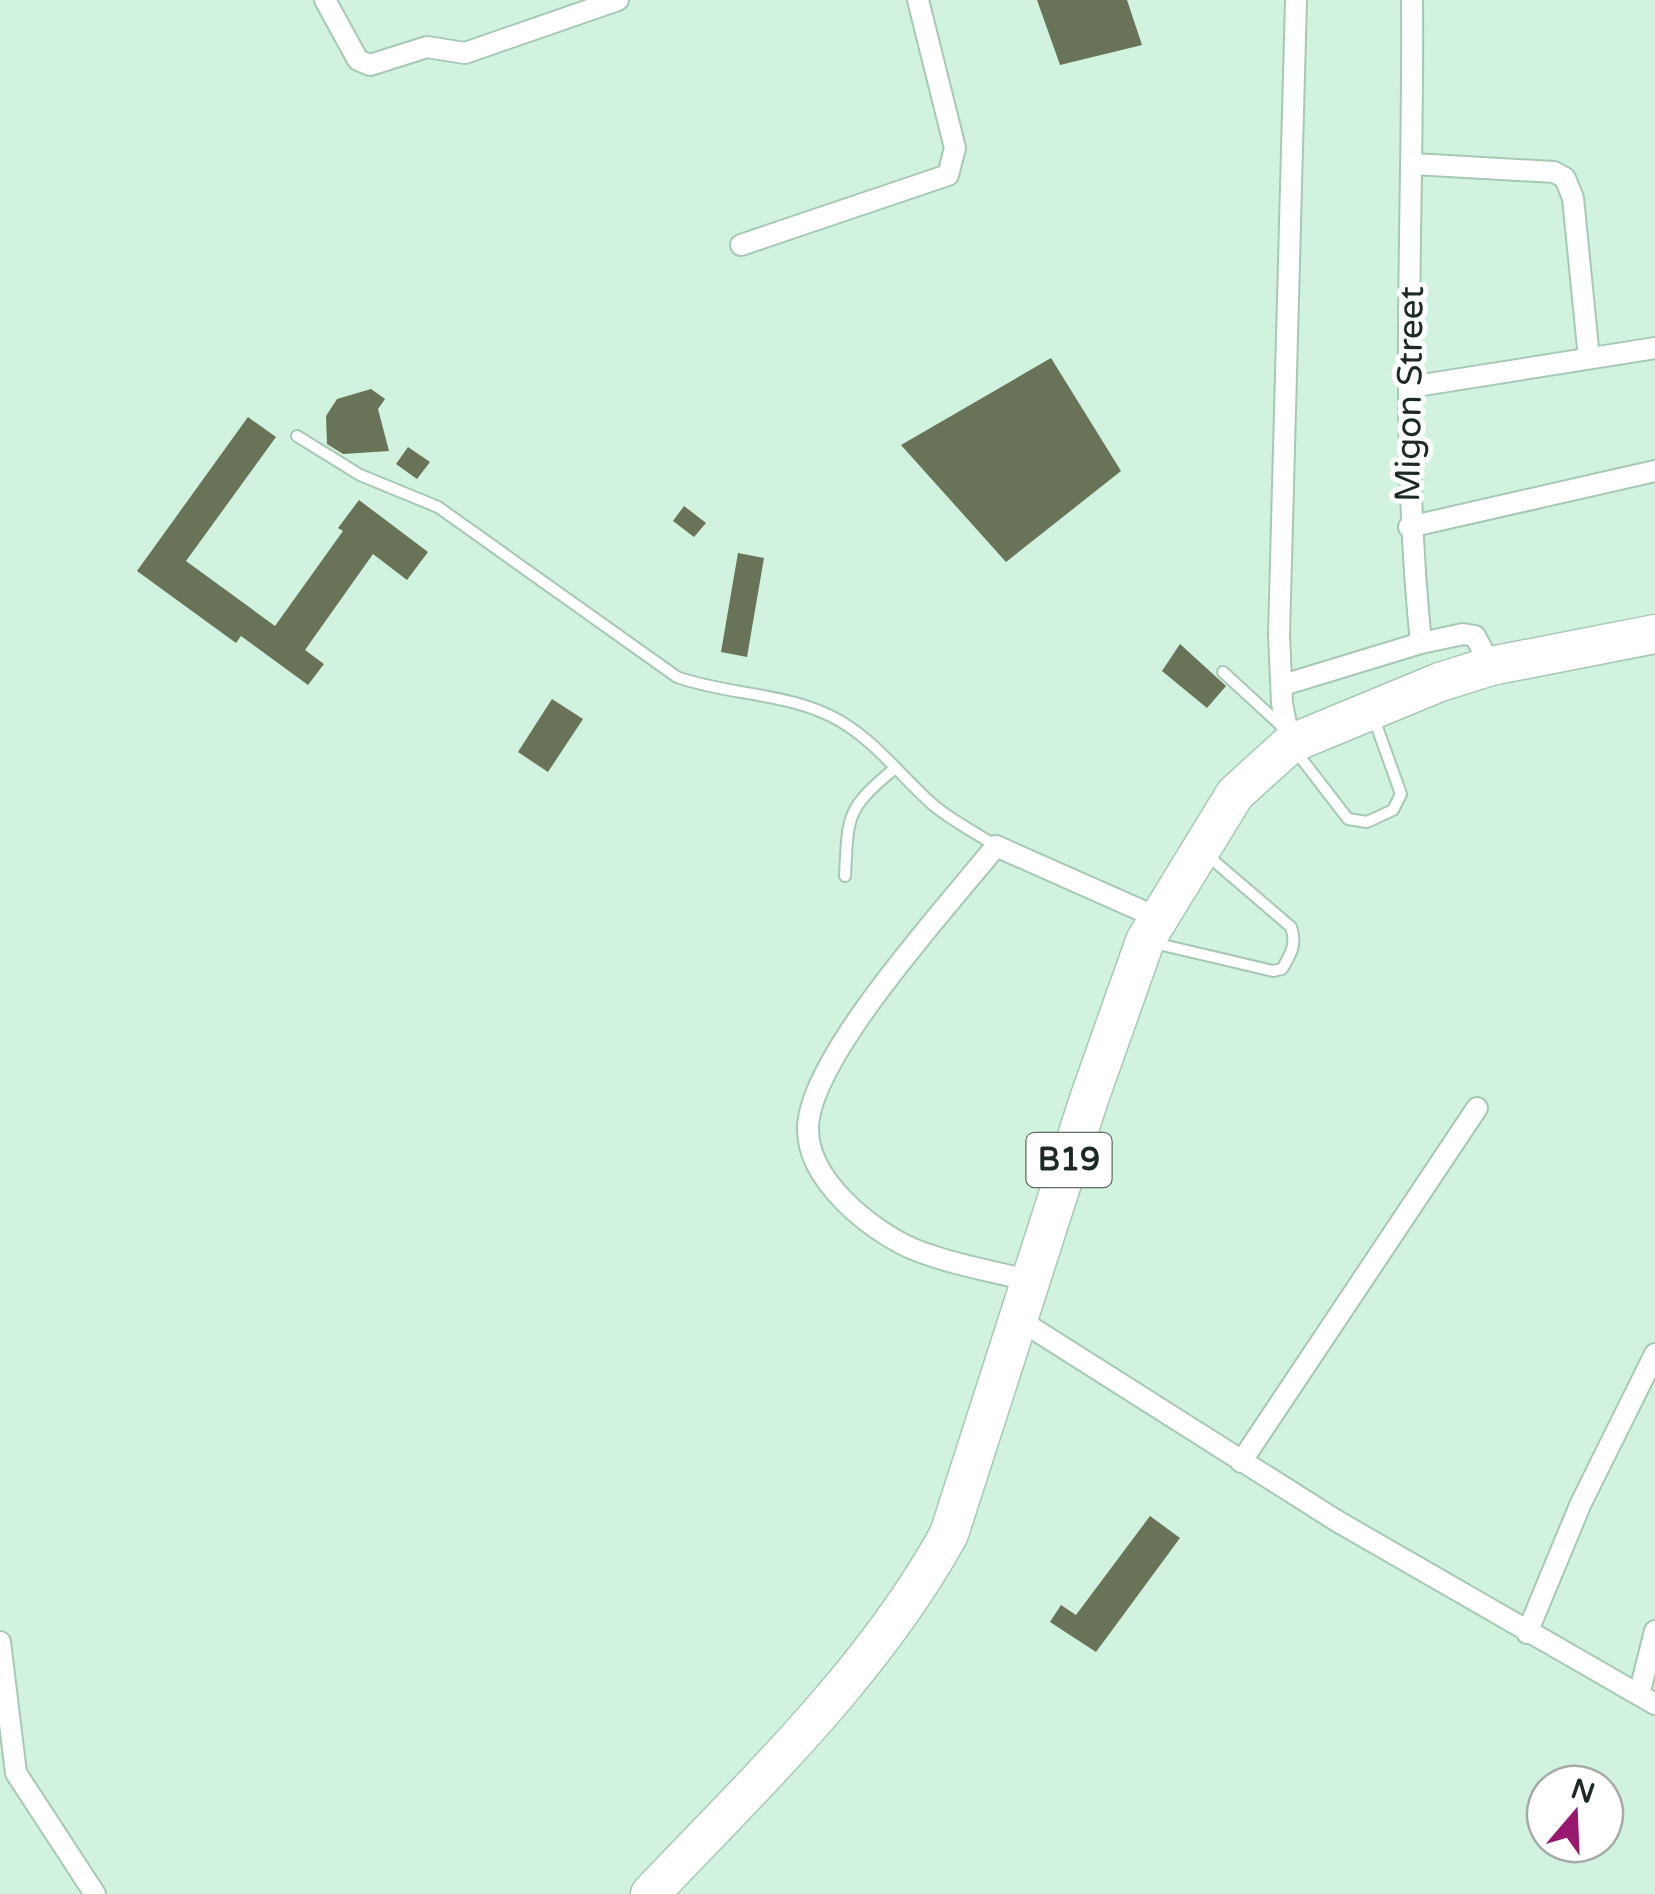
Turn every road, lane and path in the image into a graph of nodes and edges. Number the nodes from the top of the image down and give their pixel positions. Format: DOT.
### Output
graph roads {
  1 [pos="325,0"];
  2 [pos="618,0"];
  3 [pos="918,0"];
  4 [pos="1296,0"];
  5 [pos="1412,0"];
  6 [pos="1414,164"];
  7 [pos="740,245"];
  8 [pos="1655,348"];
  9 [pos="1589,358"];
  10 [pos="1410,387"];
  11 [pos="297,436"];
  12 [pos="1655,471"];
  13 [pos="1410,527"];
  14 [pos="1655,634"];
  15 [pos="1421,643"];
  16 [pos="1491,666"];
  17 [pos="1223,672"];
  18 [pos="1283,685"];
  19 [pos="1371,710"];
  20 [pos="1288,737"];
  21 [pos="894,769"];
  22 [pos="996,846"];
  23 [pos="1199,848"];
  24 [pos="845,876"];
  25 [pos="1151,929"];
  26 [pos="1477,1108"];
  27 [pos="1031,1280"];
  28 [pos="1018,1319"];
  29 [pos="1655,1354"];
  30 [pos="1240,1462"];
  31 [pos="1655,1631"];
  32 [pos="1526,1632"];
  33 [pos="0,1642"];
  34 [pos="1647,1700"];
  35 [pos="11,1783"];
  36 [pos="95,1894"];
  37 [pos="650,1894"];
  1 -- 2 [label="street"];
  3 -- 7 [label="street"];
  4 -- 18 [label="street"];
  5 -- 6 [label="street, Migon Street"];
  6 -- 9 [label="street"];
  6 -- 10 [label="street, Migon Street"];
  8 -- 9 [label="street"];
  9 -- 10 [label="street"];
  10 -- 13 [label="street, Migon Street"];
  11 -- 21 [label="lane"];
  12 -- 13 [label="street"];
  13 -- 15 [label="street, Migon Street"];
  14 -- 16 [label="highway, B19"];
  15 -- 16 [label="street"];
  15 -- 18 [label="street"];
  16 -- 19 [label="highway, B19"];
  17 -- 20 [label="lane"];
  18 -- 20 [label="street"];
  19 -- 20 [label="highway, B19"];
  19 -- 20 [label="lane"];
  20 -- 23 [label="highway, B19"];
  21 -- 22 [label="lane"];
  21 -- 24 [label="lane"];
  22 -- 25 [label="street"];
  22 -- 27 [label="street"];
  23 -- 25 [label="highway, B19"];
  23 -- 25 [label="lane"];
  25 -- 27 [label="highway, B19"];
  26 -- 30 [label="street"];
  27 -- 28 [label="highway, B19"];
  28 -- 30 [label="street"];
  28 -- 37 [label="highway, B19"];
  29 -- 32 [label="street"];
  30 -- 32 [label="street"];
  31 -- 34 [label="street"];
  32 -- 34 [label="street"];
  33 -- 35 [label="street"];
  35 -- 36 [label="street"];
}
